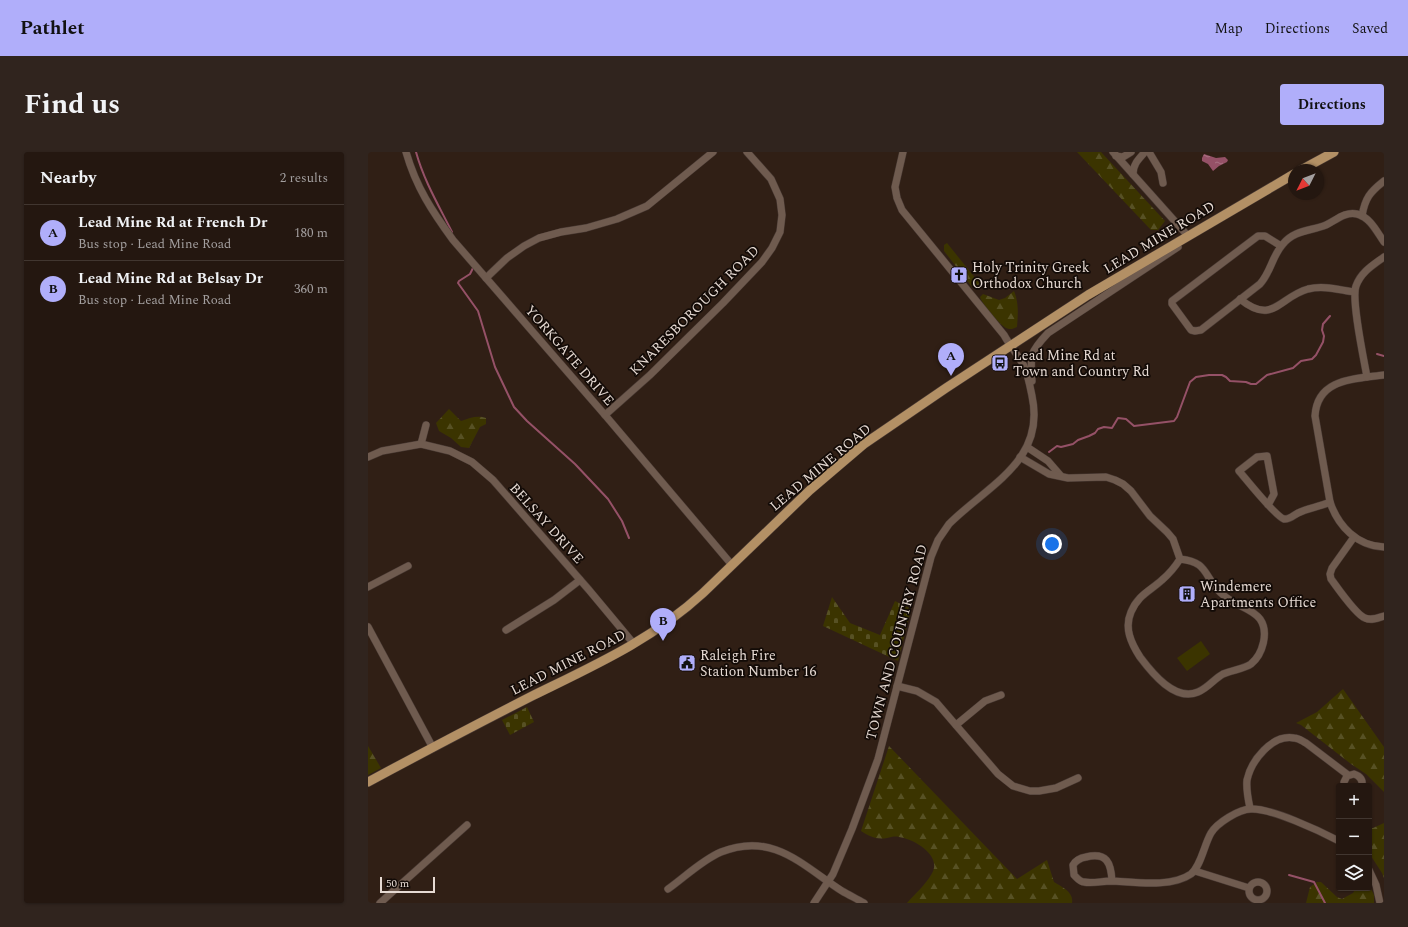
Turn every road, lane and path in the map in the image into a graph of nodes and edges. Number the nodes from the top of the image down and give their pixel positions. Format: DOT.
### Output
graph roads {
  1 [pos="406,152"];
  2 [pos="713,152"];
  3 [pos="747,152"];
  4 [pos="903,152"];
  5 [pos="1131,152"];
  6 [pos="1145,152"];
  7 [pos="1149,152"];
  8 [pos="1334,152"];
  9 [pos="1115,154"];
  10 [pos="1312,164"];
  11 [pos="1133,174"];
  12 [pos="1288,177"];
  13 [pos="1384,181"];
  14 [pos="1163,183"];
  15 [pos="1362,216"];
  16 [pos="1208,224"];
  17 [pos="1188,236"];
  18 [pos="1384,242"];
  19 [pos="1281,246"];
  20 [pos="1384,258"];
  21 [pos="486,278"];
  22 [pos="1354,292"];
  23 [pos="1240,299"];
  24 [pos="1010,346"];
  25 [pos="1384,375"];
  26 [pos="1367,377"];
  27 [pos="1033,397"];
  28 [pos="605,415"];
  29 [pos="426,425"];
  30 [pos="421,444"];
  31 [pos="1027,447"];
  32 [pos="368,457"];
  33 [pos="1020,457"];
  34 [pos="1061,476"];
  35 [pos="1330,502"];
  36 [pos="1268,505"];
  37 [pos="1354,537"];
  38 [pos="1384,547"];
  39 [pos="1180,560"];
  40 [pos="732,565"];
  41 [pos="408,566"];
  42 [pos="580,580"];
  43 [pos="368,587"];
  44 [pos="1384,616"];
  45 [pos="368,627"];
  46 [pos="506,630"];
  47 [pos="634,644"];
  48 [pos="897,686"];
  49 [pos="1001,695"];
  50 [pos="956,725"];
  51 [pos="433,748"];
  52 [pos="1348,775"];
  53 [pos="1078,778"];
  54 [pos="368,782"];
  55 [pos="1344,783"];
  56 [pos="1362,783"];
  57 [pos="1250,808"];
  58 [pos="467,825"];
  59 [pos="1336,840"];
  60 [pos="1195,871"];
  61 [pos="1372,876"];
  62 [pos="829,881"];
  63 [pos="1112,881"];
  64 [pos="1249,888"];
  65 [pos="668,889"];
  66 [pos="380,903"];
  67 [pos="814,903"];
  68 [pos="864,903"];
  69 [pos="1380,903"];
  1 -- 21 [label="street, YORKGATE DRIVE"];
  2 -- 21 [label="street"];
  3 -- 28 [label="street, KNARESBOROUGH ROAD"];
  4 -- 24 [label="street, TOWN AND COUNTRY ROAD"];
  5 -- 9 [label="street"];
  6 -- 11 [label="street"];
  7 -- 14 [label="street"];
  8 -- 10 [label="main road"];
  9 -- 11 [label="street"];
  11 -- 17 [label="street"];
  12 -- 16 [label="main road, LEAD MINE ROAD"];
  13 -- 15 [label="street"];
  15 -- 18 [label="street"];
  15 -- 19 [label="street"];
  16 -- 17 [label="main road, LEAD MINE ROAD"];
  16 -- 27 [label="street"];
  17 -- 24 [label="main road, LEAD MINE ROAD"];
  19 -- 23 [label="street"];
  19 -- 23 [label="street"];
  20 -- 22 [label="street"];
  21 -- 28 [label="street, YORKGATE DRIVE"];
  22 -- 23 [label="street"];
  22 -- 26 [label="street"];
  24 -- 27 [label="street, TOWN AND COUNTRY ROAD"];
  24 -- 40 [label="main road, LEAD MINE ROAD"];
  25 -- 26 [label="street"];
  26 -- 35 [label="street"];
  27 -- 31 [label="street, TOWN AND COUNTRY ROAD"];
  28 -- 40 [label="street, YORKGATE DRIVE"];
  29 -- 30 [label="street"];
  30 -- 32 [label="street, BELSAY DRIVE"];
  30 -- 42 [label="street, BELSAY DRIVE"];
  31 -- 33 [label="street, TOWN AND COUNTRY ROAD"];
  31 -- 34 [label="street"];
  33 -- 34 [label="street"];
  33 -- 48 [label="street, TOWN AND COUNTRY ROAD"];
  34 -- 39 [label="street"];
  35 -- 36 [label="street"];
  35 -- 37 [label="street"];
  36 -- 36 [label="street"];
  37 -- 38 [label="street"];
  37 -- 44 [label="street"];
  39 -- 39 [label="street"];
  40 -- 47 [label="main road, LEAD MINE ROAD"];
  41 -- 43 [label="street"];
  42 -- 46 [label="street"];
  42 -- 47 [label="street, BELSAY DRIVE"];
  45 -- 51 [label="street"];
  47 -- 51 [label="main road, LEAD MINE ROAD"];
  48 -- 50 [label="street"];
  48 -- 62 [label="street, TOWN AND COUNTRY ROAD"];
  49 -- 50 [label="street"];
  50 -- 53 [label="street"];
  51 -- 54 [label="main road, LEAD MINE ROAD"];
  52 -- 55 [label="street"];
  52 -- 56 [label="street"];
  52 -- 57 [label="street"];
  57 -- 59 [label="street"];
  57 -- 60 [label="street"];
  58 -- 66 [label="street"];
  60 -- 63 [label="street"];
  60 -- 64 [label="street"];
  61 -- 69 [label="street"];
  62 -- 65 [label="street"];
  62 -- 67 [label="street, TOWN AND COUNTRY ROAD"];
  62 -- 68 [label="street"];
  63 -- 63 [label="street"];
}
